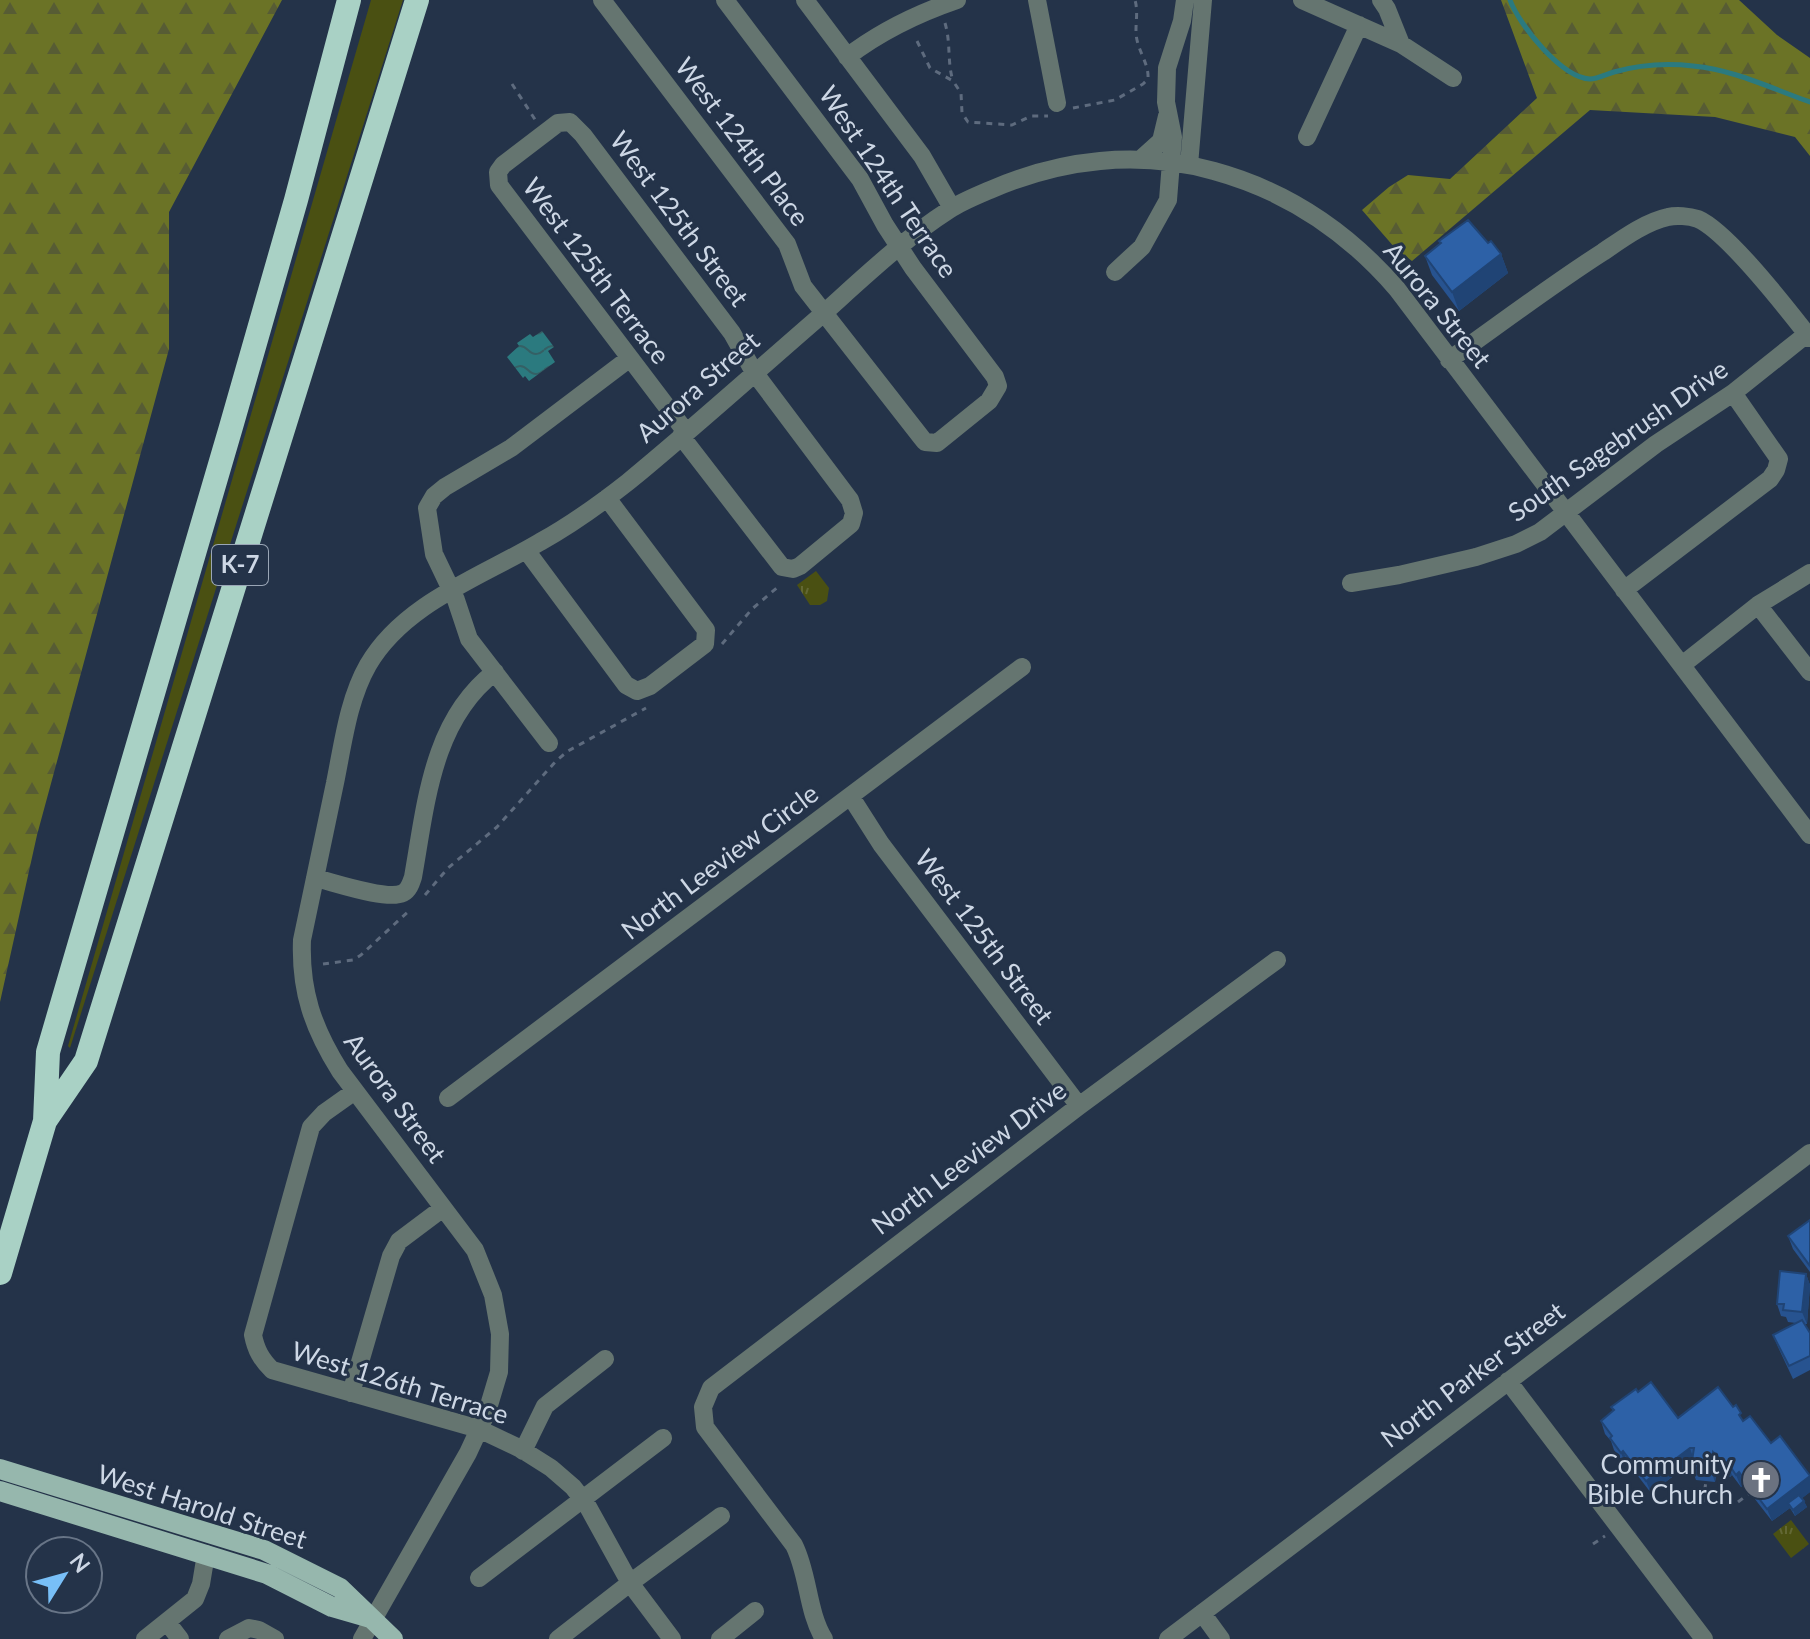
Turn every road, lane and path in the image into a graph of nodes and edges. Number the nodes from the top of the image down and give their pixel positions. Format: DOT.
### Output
graph roads {
  1 [pos="349,0"];
  2 [pos="417,0"];
  3 [pos="602,0"];
  4 [pos="725,0"];
  5 [pos="805,0"];
  6 [pos="957,0"];
  7 [pos="1037,0"];
  8 [pos="1185,0"];
  9 [pos="1203,0"];
  10 [pos="1302,0"];
  11 [pos="1381,0"];
  12 [pos="943,16"];
  13 [pos="1359,25"];
  14 [pos="1401,44"];
  15 [pos="847,57"];
  16 [pos="1453,78"];
  17 [pos="953,81"];
  18 [pos="512,84"];
  19 [pos="1057,103"];
  20 [pos="1168,113"];
  21 [pos="539,125"];
  22 [pos="1307,137"];
  23 [pos="1141,159"];
  24 [pos="1181,163"];
  25 [pos="497,178"];
  26 [pos="952,208"];
  27 [pos="900,247"];
  28 [pos="1115,272"];
  29 [pos="824,312"];
  30 [pos="1808,336"];
  31 [pos="630,358"];
  32 [pos="1449,360"];
  33 [pos="754,372"];
  34 [pos="1733,393"];
  35 [pos="993,396"];
  36 [pos="683,434"];
  37 [pos="607,498"];
  38 [pos="1566,512"];
  39 [pos="526,550"];
  40 [pos="788,568"];
  41 [pos="1810,573"];
  42 [pos="1351,583"];
  43 [pos="779,586"];
  44 [pos="1624,590"];
  45 [pos="452,591"];
  46 [pos="1758,605"];
  47 [pos="718,648"];
  48 [pos="1682,665"];
  49 [pos="1022,667"];
  50 [pos="495,672"];
  51 [pos="1810,672"];
  52 [pos="647,707"];
  53 [pos="549,743"];
  54 [pos="851,797"];
  55 [pos="1810,835"];
  56 [pos="315,878"];
  57 [pos="423,898"];
  58 [pos="416,904"];
  59 [pos="1277,960"];
  60 [pos="323,964"];
  61 [pos="355,1091"];
  62 [pos="448,1098"];
  63 [pos="1079,1106"];
  64 [pos="45,1121"];
  65 [pos="1810,1153"];
  66 [pos="443,1208"];
  67 [pos="0,1273"];
  68 [pos="605,1359"];
  69 [pos="1508,1381"];
  70 [pos="351,1393"];
  71 [pos="479,1429"];
  72 [pos="663,1438"];
  73 [pos="523,1451"];
  74 [pos="0,1469"];
  75 [pos="1706,1481"];
  76 [pos="0,1491"];
  77 [pos="1750,1493"];
  78 [pos="583,1500"];
  79 [pos="1703,1502"];
  80 [pos="1738,1502"];
  81 [pos="721,1516"];
  82 [pos="1611,1531"];
  83 [pos="1593,1544"];
  84 [pos="206,1554"];
  85 [pos="479,1578"];
  86 [pos="630,1583"];
  87 [pos="755,1611"];
  88 [pos="1202,1613"];
  89 [pos="373,1619"];
  90 [pos="167,1622"];
  91 [pos="1178,1636"];
  92 [pos="145,1639"];
  93 [pos="180,1639"];
  94 [pos="228,1639"];
  95 [pos="275,1639"];
  96 [pos="362,1639"];
  97 [pos="393,1639"];
  98 [pos="558,1639"];
  99 [pos="672,1639"];
  100 [pos="720,1639"];
  101 [pos="824,1639"];
  102 [pos="1221,1639"];
  103 [pos="1704,1639"];
  1 -- 64 [label="highway, K-7"];
  2 -- 64 [label="highway, K-7"];
  3 -- 29 [label="street, West 124th Place"];
  4 -- 27 [label="street, West 124th Terrace"];
  5 -- 15 [label="street"];
  6 -- 15 [label="street"];
  7 -- 19 [label="street"];
  8 -- 20 [label="street"];
  9 -- 24 [label="street"];
  10 -- 13 [label="street"];
  11 -- 14 [label="street"];
  12 -- 17 [label="path"];
  13 -- 14 [label="street"];
  13 -- 22 [label="street"];
  14 -- 16 [label="street"];
  15 -- 26 [label="street"];
  18 -- 21 [label="path"];
  20 -- 23 [label="street"];
  20 -- 24 [label="street"];
  23 -- 24 [label="street, Aurora Street"];
  23 -- 26 [label="street, Aurora Street"];
  24 -- 28 [label="street"];
  24 -- 32 [label="street, Aurora Street"];
  25 -- 31 [label="street, West 125th Terrace"];
  25 -- 33 [label="street, West 125th Street"];
  26 -- 27 [label="street, Aurora Street"];
  27 -- 29 [label="street, Aurora Street"];
  27 -- 35 [label="street, West 124th Terrace"];
  29 -- 33 [label="street, Aurora Street"];
  29 -- 35 [label="street, West 124th Place"];
  30 -- 32 [label="street"];
  30 -- 34 [label="street, South Sagebrush Drive"];
  31 -- 36 [label="street, West 125th Terrace"];
  31 -- 45 [label="street"];
  32 -- 38 [label="street, Aurora Street"];
  33 -- 36 [label="street, Aurora Street"];
  33 -- 40 [label="street, West 125th Street"];
  34 -- 38 [label="street, South Sagebrush Drive"];
  34 -- 44 [label="street"];
  36 -- 37 [label="street, Aurora Street"];
  36 -- 40 [label="street, West 125th Terrace"];
  37 -- 39 [label="street, Aurora Street"];
  37 -- 39 [label="street"];
  38 -- 42 [label="street, South Sagebrush Drive"];
  38 -- 44 [label="street, Aurora Street"];
  39 -- 45 [label="street, Aurora Street"];
  41 -- 46 [label="street"];
  43 -- 47 [label="path"];
  44 -- 48 [label="street, Aurora Street"];
  45 -- 50 [label="street"];
  45 -- 56 [label="street, Aurora Street"];
  46 -- 48 [label="street"];
  46 -- 51 [label="street"];
  48 -- 55 [label="street, Aurora Street"];
  49 -- 54 [label="street, North Leeview Circle"];
  50 -- 53 [label="street"];
  50 -- 56 [label="street"];
  52 -- 57 [label="path"];
  54 -- 62 [label="street, North Leeview Circle"];
  54 -- 63 [label="street, West 125th Street"];
  56 -- 61 [label="street, Aurora Street"];
  58 -- 60 [label="path"];
  59 -- 63 [label="street, North Leeview Drive"];
  61 -- 66 [label="street, Aurora Street"];
  61 -- 70 [label="street, West 126th Terrace"];
  63 -- 101 [label="street, North Leeview Drive"];
  64 -- 67 [label="highway, K-7"];
  65 -- 69 [label="street, North Parker Street"];
  66 -- 70 [label="street"];
  66 -- 71 [label="street, Aurora Street"];
  68 -- 73 [label="street"];
  69 -- 88 [label="street, North Parker Street"];
  69 -- 103 [label="street"];
  70 -- 71 [label="street, West 126th Terrace"];
  71 -- 73 [label="street, West 126th Terrace"];
  71 -- 89 [label="street, Aurora Street"];
  72 -- 78 [label="street"];
  73 -- 78 [label="street, West 126th Terrace"];
  74 -- 89 [label="main road, West Harold Street"];
  75 -- 79 [label="path"];
  76 -- 84 [label="main road, West Harold Street"];
  77 -- 80 [label="path"];
  78 -- 85 [label="street"];
  78 -- 86 [label="street, West 126th Terrace"];
  81 -- 86 [label="street"];
  82 -- 83 [label="path"];
  84 -- 89 [label="main road, West Harold Street"];
  84 -- 90 [label="street"];
  86 -- 98 [label="street"];
  86 -- 99 [label="street, West 126th Terrace"];
  87 -- 100 [label="street"];
  88 -- 91 [label="street, North Parker Street"];
  88 -- 102 [label="street"];
  89 -- 96 [label="street, Aurora Street"];
  89 -- 97 [label="main road, West Harold Street"];
  90 -- 92 [label="street"];
  90 -- 93 [label="street"];
  94 -- 95 [label="street"];
}
